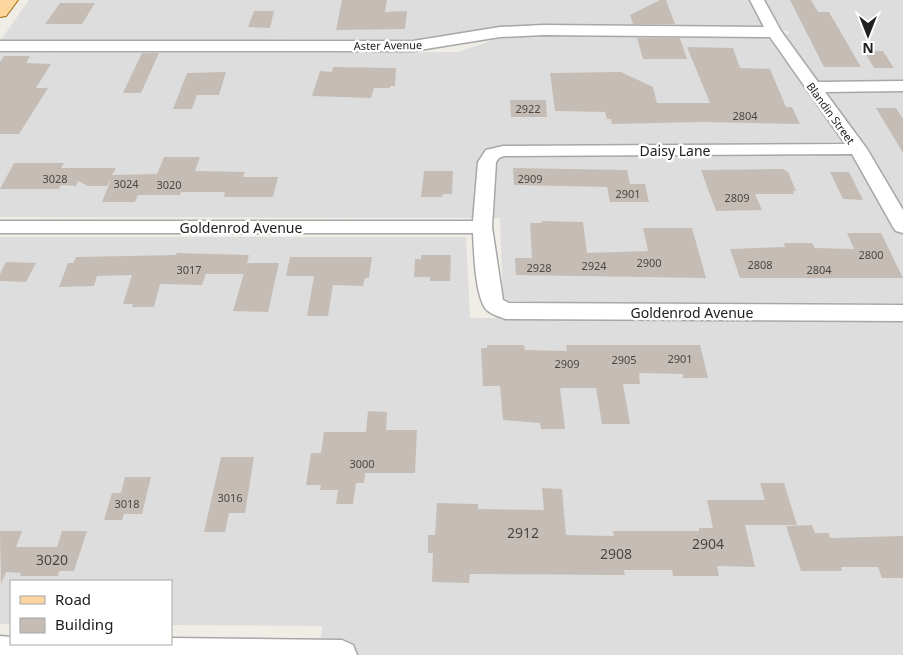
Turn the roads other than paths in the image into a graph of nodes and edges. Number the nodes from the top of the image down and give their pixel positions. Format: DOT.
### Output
graph roads {
  1 [pos="9,0"];
  2 [pos="757,0"];
  3 [pos="0,12"];
  4 [pos="774,32"];
  5 [pos="0,46"];
  6 [pos="903,86"];
  7 [pos="812,87"];
  8 [pos="858,149"];
  9 [pos="0,227"];
  10 [pos="482,227"];
  11 [pos="903,227"];
  12 [pos="903,313"];
  13 [pos="15,652"];
  14 [pos="314,655"];
  15 [pos="342,655"];
  1 -- 3 [label="main road"];
  2 -- 4 [label="street, Blandin Street"];
  4 -- 5 [label="street, Aster Avenue"];
  4 -- 7 [label="street, Blandin Street"];
  6 -- 7 [label="street"];
  7 -- 8 [label="street, Blandin Street"];
  8 -- 10 [label="street, Daisy Lane"];
  8 -- 11 [label="street, Blandin Street"];
  9 -- 10 [label="street, Goldenrod Avenue"];
  10 -- 12 [label="street, Goldenrod Avenue"];
  13 -- 14 [label="street"];
  14 -- 15 [label="street"];
}
